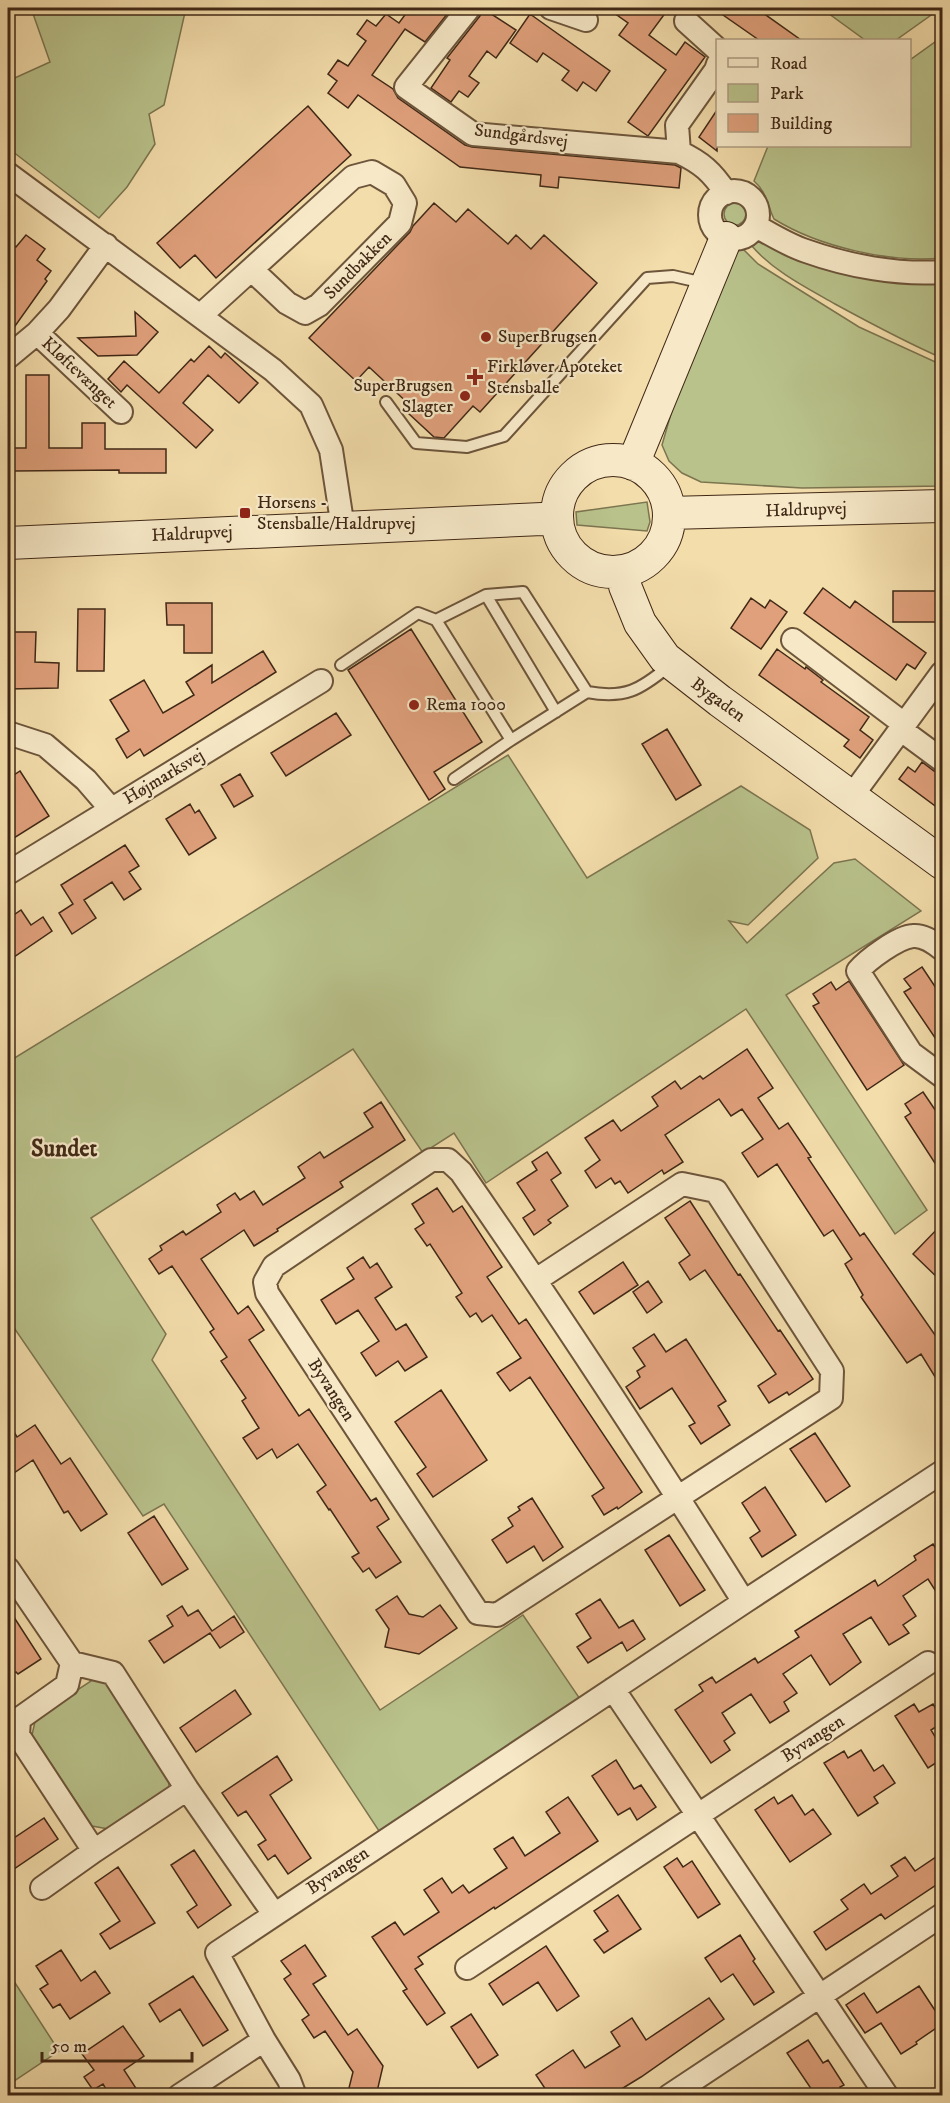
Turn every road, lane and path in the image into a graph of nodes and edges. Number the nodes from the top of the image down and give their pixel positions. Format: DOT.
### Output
graph roads {
  1 [pos="469,8"];
  2 [pos="551,8"];
  3 [pos="586,20"];
  4 [pos="686,21"];
  5 [pos="716,50"];
  6 [pos="716,70"];
  7 [pos="679,152"];
  8 [pos="8,174"];
  9 [pos="726,192"];
  10 [pos="756,226"];
  11 [pos="726,238"];
  12 [pos="106,245"];
  13 [pos="252,270"];
  14 [pos="942,272"];
  15 [pos="707,284"];
  16 [pos="201,315"];
  17 [pos="37,333"];
  18 [pos="8,357"];
  19 [pos="386,402"];
  20 [pos="121,412"];
  21 [pos="633,464"];
  22 [pos="942,507"];
  23 [pos="669,513"];
  24 [pos="557,520"];
  25 [pos="343,528"];
  26 [pos="8,543"];
  27 [pos="622,571"];
  28 [pos="486,595"];
  29 [pos="436,620"];
  30 [pos="794,640"];
  31 [pos="671,663"];
  32 [pos="341,665"];
  33 [pos="942,673"];
  34 [pos="321,681"];
  35 [pos="587,692"];
  36 [pos="556,712"];
  37 [pos="902,727"];
  38 [pos="8,733"];
  39 [pos="511,740"];
  40 [pos="942,760"];
  41 [pos="454,779"];
  42 [pos="851,797"];
  43 [pos="111,809"];
  44 [pos="942,863"];
  45 [pos="8,873"];
  46 [pos="942,949"];
  47 [pos="942,1076"];
  48 [pos="536,1280"];
  49 [pos="942,1472"];
  50 [pos="677,1496"];
  51 [pos="8,1569"];
  52 [pos="744,1602"];
  53 [pos="72,1663"];
  54 [pos="928,1663"];
  55 [pos="613,1689"];
  56 [pos="188,1789"];
  57 [pos="698,1815"];
  58 [pos="94,1851"];
  59 [pos="42,1888"];
  60 [pos="274,1914"];
  61 [pos="942,1915"];
  62 [pos="467,1968"];
  63 [pos="820,1996"];
  64 [pos="264,2040"];
  65 [pos="179,2096"];
  66 [pos="295,2096"];
  67 [pos="669,2096"];
  68 [pos="888,2096"];
  1 -- 7 [label="street, Sundgårdsvej"];
  2 -- 3 [label="street"];
  4 -- 5 [label="street"];
  6 -- 7 [label="street"];
  7 -- 9 [label="street, Sundgårdsvej"];
  8 -- 12 [label="street"];
  9 -- 10 [label="street"];
  9 -- 11 [label="street"];
  10 -- 11 [label="street"];
  10 -- 14 [label="street"];
  11 -- 15 [label="main road"];
  12 -- 16 [label="street"];
  12 -- 17 [label="street, Kløftevænget"];
  13 -- 13 [label="street, Sundbakken"];
  13 -- 16 [label="street, Sundbakken"];
  15 -- 19 [label="lane"];
  15 -- 21 [label="main road"];
  16 -- 25 [label="street"];
  17 -- 18 [label="street, Kløftevænget"];
  17 -- 20 [label="street, Kløftevænget"];
  21 -- 23 [label="main road"];
  21 -- 24 [label="main road"];
  22 -- 23 [label="main road, Haldrupvej"];
  23 -- 27 [label="main road"];
  24 -- 25 [label="main road, Haldrupvej"];
  24 -- 27 [label="main road"];
  25 -- 26 [label="main road, Haldrupvej"];
  27 -- 31 [label="main road, Bygaden"];
  28 -- 29 [label="lane"];
  28 -- 35 [label="lane"];
  28 -- 36 [label="lane"];
  29 -- 32 [label="lane"];
  29 -- 39 [label="lane"];
  30 -- 37 [label="street"];
  31 -- 35 [label="lane"];
  31 -- 42 [label="main road, Bygaden"];
  33 -- 37 [label="street"];
  34 -- 43 [label="street, Højmarksvej"];
  35 -- 36 [label="lane"];
  36 -- 39 [label="lane"];
  37 -- 40 [label="street"];
  37 -- 42 [label="street"];
  38 -- 43 [label="street"];
  39 -- 41 [label="lane"];
  42 -- 44 [label="main road, Bygaden"];
  43 -- 45 [label="street, Højmarksvej"];
  46 -- 47 [label="street"];
  48 -- 50 [label="street, Byvangen"];
  48 -- 50 [label="street, Byvangen"];
  48 -- 50 [label="street, Byvangen"];
  49 -- 52 [label="street, Byvangen"];
  50 -- 52 [label="street, Byvangen"];
  51 -- 53 [label="street"];
  52 -- 55 [label="street, Byvangen"];
  53 -- 56 [label="street"];
  53 -- 58 [label="street"];
  54 -- 57 [label="street, Byvangen"];
  55 -- 57 [label="street"];
  55 -- 60 [label="street, Byvangen"];
  56 -- 58 [label="street"];
  56 -- 60 [label="street"];
  57 -- 62 [label="street, Byvangen"];
  57 -- 63 [label="street"];
  58 -- 59 [label="street"];
  60 -- 64 [label="street, Byvangen"];
  61 -- 63 [label="street"];
  63 -- 67 [label="street"];
  63 -- 68 [label="street"];
  64 -- 65 [label="street"];
  64 -- 66 [label="street, Byvangen"];
}
